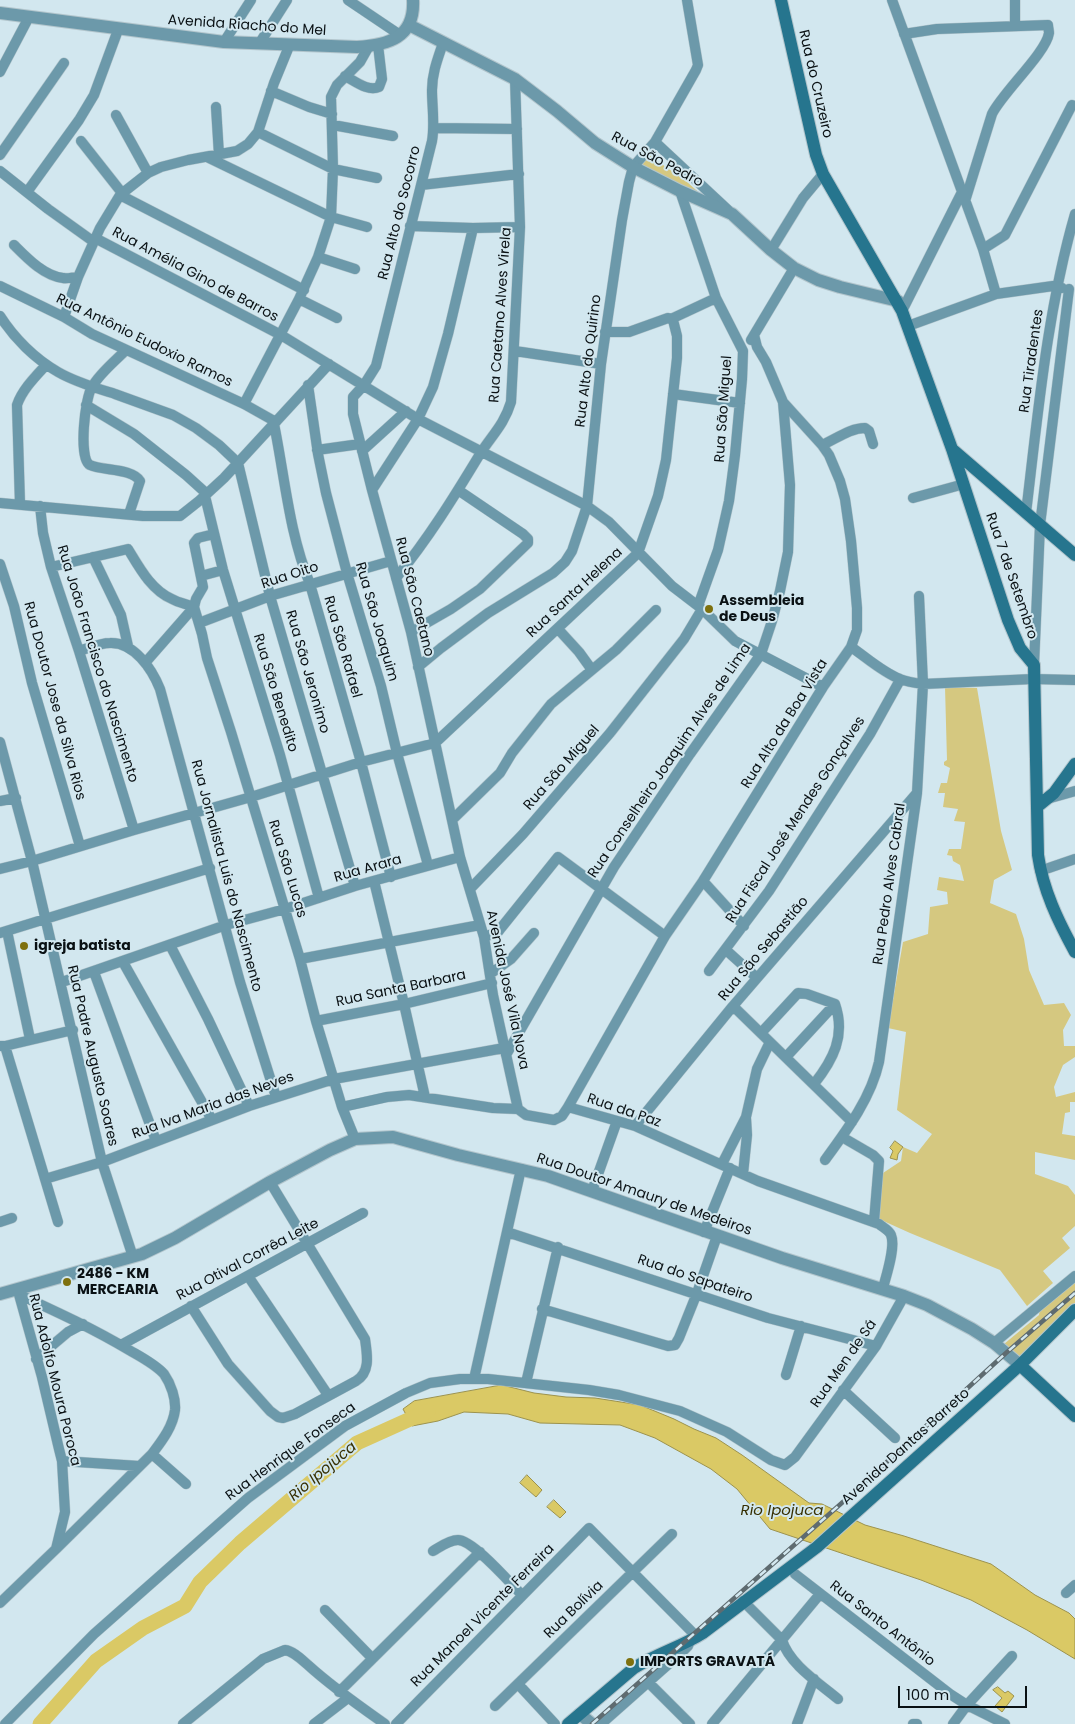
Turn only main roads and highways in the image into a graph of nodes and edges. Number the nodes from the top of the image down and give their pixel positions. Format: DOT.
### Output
graph roads {
  1 [pos="781,0"];
  2 [pos="900,306"];
  3 [pos="952,449"];
  4 [pos="1075,556"];
  5 [pos="1075,764"];
  6 [pos="1042,802"];
  7 [pos="1075,952"];
  8 [pos="1075,1310"];
  9 [pos="1020,1364"];
  10 [pos="1075,1416"];
  11 [pos="568,1724"];
  1 -- 2 [label="main road, Rua do Cruzeiro"];
  2 -- 3 [label="main road, Rua 7 de Setembro"];
  3 -- 4 [label="main road"];
  3 -- 6 [label="main road, Rua 7 de Setembro"];
  5 -- 6 [label="main road"];
  6 -- 7 [label="main road"];
  8 -- 9 [label="main road, Avenida Dantas Barreto"];
  9 -- 10 [label="main road"];
  9 -- 11 [label="main road, Avenida Dantas Barreto"];
}
